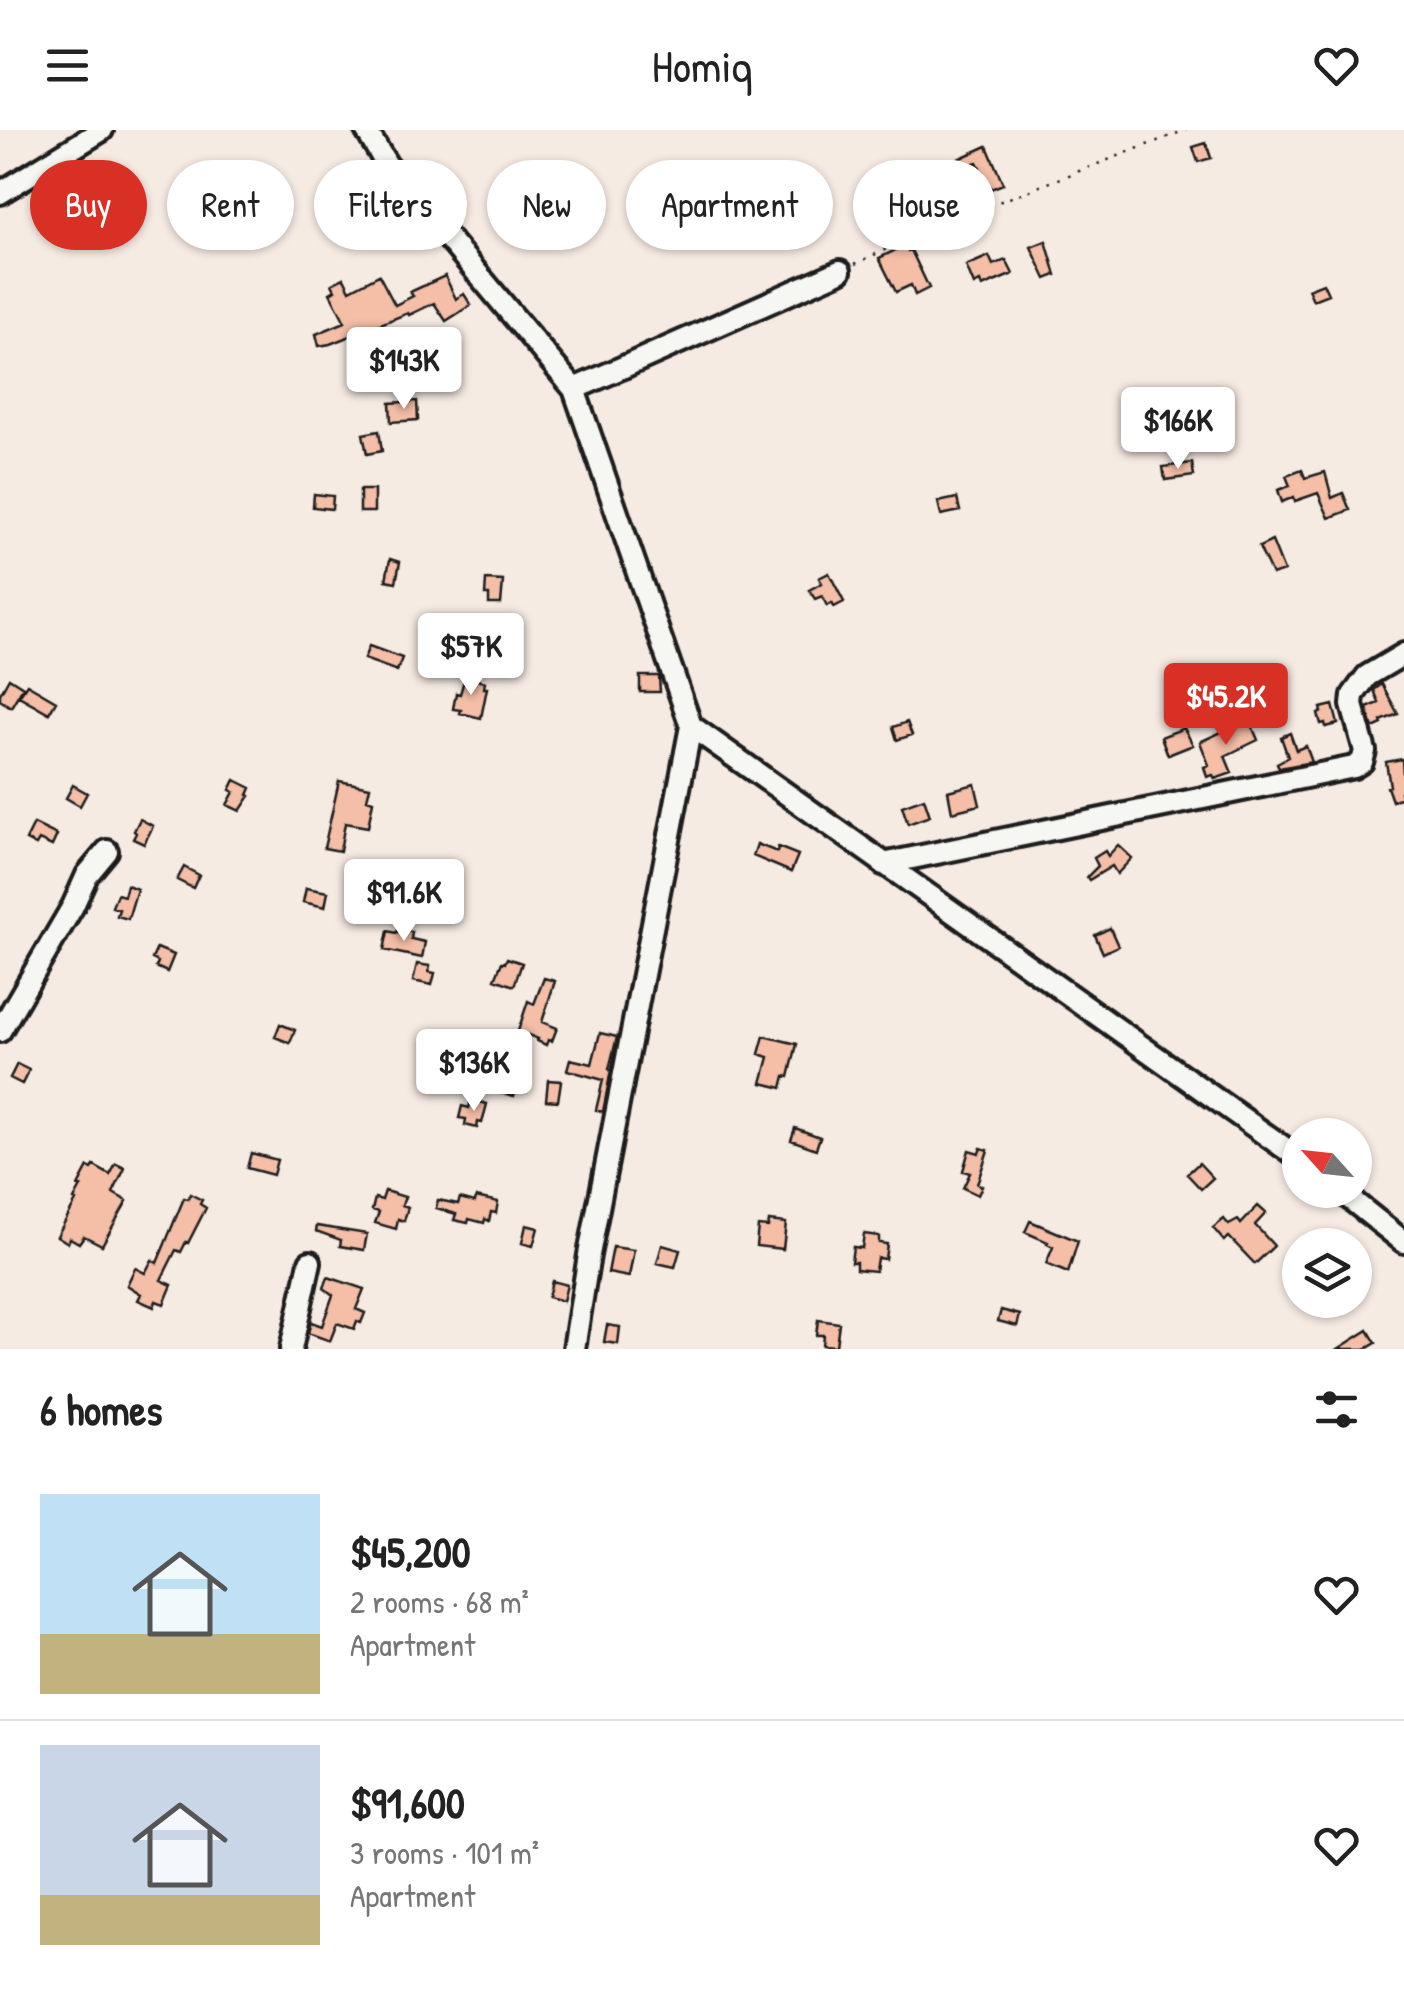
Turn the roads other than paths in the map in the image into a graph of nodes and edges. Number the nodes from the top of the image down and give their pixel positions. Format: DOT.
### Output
graph roads {
  1 [pos="102,130"];
  2 [pos="366,130"];
  3 [pos="0,193"];
  4 [pos="840,271"];
  5 [pos="574,389"];
  6 [pos="1404,654"];
  7 [pos="691,726"];
  8 [pos="107,851"];
  9 [pos="883,864"];
  10 [pos="0,1031"];
  11 [pos="1282,1146"];
  12 [pos="1362,1208"];
  13 [pos="1404,1242"];
  14 [pos="310,1262"];
  15 [pos="291,1349"];
  16 [pos="574,1349"];
  1 -- 3 [label="street"];
  2 -- 5 [label="street"];
  4 -- 5 [label="street"];
  5 -- 7 [label="street"];
  6 -- 9 [label="street"];
  7 -- 9 [label="street"];
  7 -- 16 [label="street"];
  8 -- 10 [label="street"];
  9 -- 11 [label="street"];
  12 -- 13 [label="street"];
  14 -- 15 [label="street"];
}
